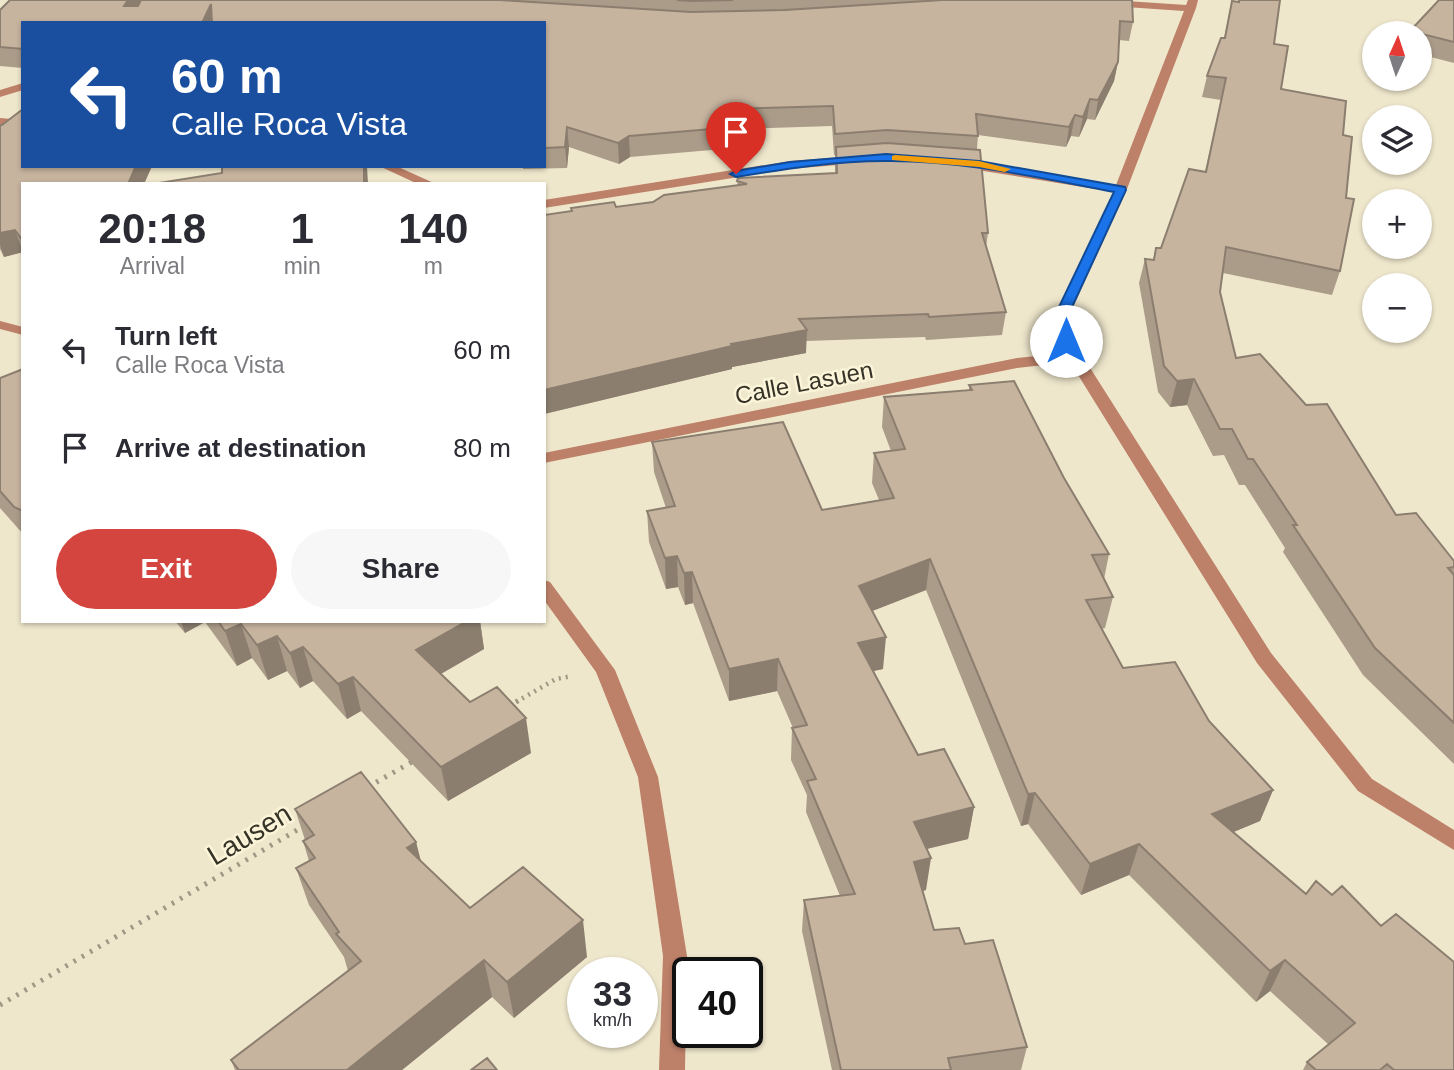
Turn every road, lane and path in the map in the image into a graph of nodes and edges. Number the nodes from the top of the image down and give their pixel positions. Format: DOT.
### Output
graph roads {
  1 [pos="1096,3"];
  2 [pos="1192,4"];
  3 [pos="21,87"];
  4 [pos="0,94"];
  5 [pos="0,121"];
  6 [pos="21,123"];
  7 [pos="872,159"];
  8 [pos="939,161"];
  9 [pos="389,168"];
  10 [pos="424,182"];
  11 [pos="1121,190"];
  12 [pos="546,204"];
  13 [pos="0,325"];
  14 [pos="21,330"];
  15 [pos="1074,357"];
  16 [pos="546,458"];
  17 [pos="546,589"];
  18 [pos="556,679"];
  19 [pos="495,714"];
  20 [pos="423,755"];
  21 [pos="364,790"];
  22 [pos="316,818"];
  23 [pos="1454,841"];
  24 [pos="0,1005"];
  25 [pos="672,1070"];
  1 -- 2 [label="street"];
  2 -- 11 [label="street"];
  3 -- 4 [label="street"];
  5 -- 6 [label="street"];
  7 -- 12 [label="street"];
  8 -- 11 [label="street"];
  9 -- 10 [label="street"];
  11 -- 15 [label="street"];
  13 -- 14 [label="street"];
  15 -- 16 [label="street, Calle Lasuen"];
  15 -- 23 [label="street"];
  17 -- 25 [label="street"];
  18 -- 19 [label="path"];
  20 -- 21 [label="path"];
  22 -- 24 [label="path, Lausen"];
}
